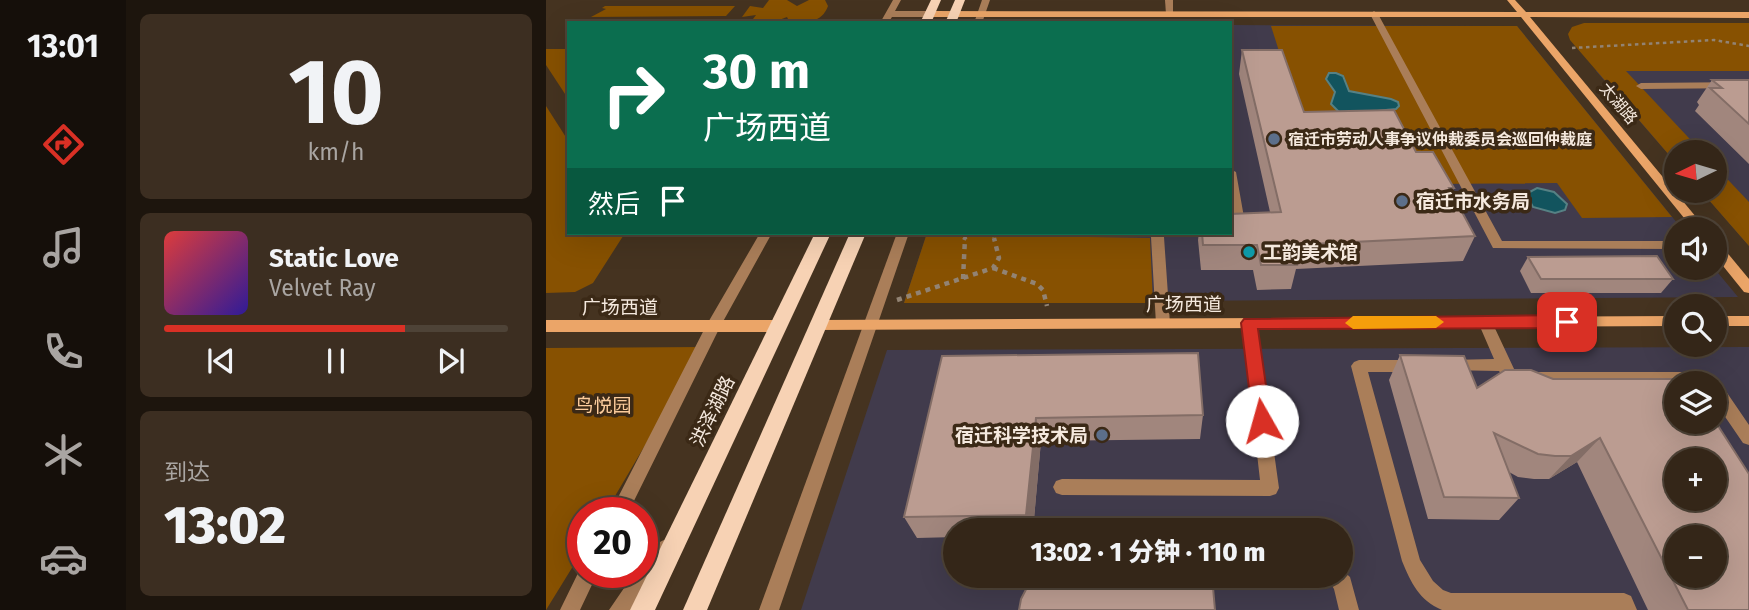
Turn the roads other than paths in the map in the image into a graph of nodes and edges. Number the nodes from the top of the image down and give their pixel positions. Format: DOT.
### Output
graph roads {
  1 [pos="897,0"];
  2 [pos="936,0"];
  3 [pos="960,0"];
  4 [pos="986,0"];
  5 [pos="1169,0"];
  6 [pos="1511,0"];
  7 [pos="890,14"];
  8 [pos="1170,14"];
  9 [pos="1374,14"];
  10 [pos="1523,14"];
  11 [pos="1749,15"];
  12 [pos="927,18"];
  13 [pos="952,18"];
  14 [pos="979,18"];
  15 [pos="1151,18"];
  16 [pos="885,21"];
  17 [pos="1749,85"];
  18 [pos="1641,86"];
  19 [pos="1232,183"];
  20 [pos="1690,217"];
  21 [pos="1232,230"];
  22 [pos="765,235"];
  23 [pos="822,235"];
  24 [pos="857,235"];
  25 [pos="902,235"];
  26 [pos="1157,235"];
  27 [pos="1664,245"];
  28 [pos="1727,261"];
  29 [pos="1749,288"];
  30 [pos="1664,321"];
  31 [pos="1727,321"];
  32 [pos="1749,321"];
  33 [pos="1485,322"];
  34 [pos="1249,323"];
  35 [pos="1163,324"];
  36 [pos="817,325"];
  37 [pos="870,325"];
  38 [pos="713,326"];
  39 [pos="779,326"];
  40 [pos="546,327"];
  41 [pos="1504,365"];
  42 [pos="1664,378"];
  43 [pos="1727,406"];
  44 [pos="1749,438"];
  45 [pos="1062,487"];
  46 [pos="627,497"];
  47 [pos="687,517"];
  48 [pos="581,588"];
  49 [pos="1344,588"];
  50 [pos="570,610"];
  51 [pos="619,610"];
  52 [pos="642,610"];
  53 [pos="695,610"];
  54 [pos="769,610"];
  55 [pos="1349,610"];
  56 [pos="1627,610"];
  1 -- 7 [label="lane"];
  2 -- 12 [label="main road"];
  3 -- 13 [label="main road"];
  4 -- 14 [label="lane"];
  5 -- 8 [label="lane"];
  6 -- 10 [label="street, 太湖路"];
  7 -- 12 [label="lane"];
  7 -- 16 [label="lane"];
  8 -- 9 [label="street"];
  8 -- 15 [label="street"];
  9 -- 10 [label="street"];
  9 -- 27 [label="lane"];
  10 -- 11 [label="street"];
  10 -- 20 [label="street, 太湖路"];
  12 -- 13 [label="street"];
  13 -- 14 [label="street"];
  14 -- 15 [label="street"];
  17 -- 18 [label="lane"];
  19 -- 21 [label="lane"];
  22 -- 38 [label="lane"];
  23 -- 39 [label="main road, 洪泽湖路"];
  24 -- 36 [label="main road"];
  25 -- 37 [label="lane"];
  26 -- 35 [label="lane"];
  28 -- 29 [label="street"];
  30 -- 33 [label="street, 广场西道"];
  31 -- 32 [label="street"];
  33 -- 34 [label="street, 广场西道"];
  33 -- 41 [label="lane"];
  34 -- 35 [label="street, 广场西道"];
  34 -- 45 [label="lane"];
  35 -- 37 [label="street, 广场西道"];
  36 -- 37 [label="street, 广场西道"];
  36 -- 53 [label="main road"];
  37 -- 54 [label="lane"];
  38 -- 39 [label="street, 广场西道"];
  38 -- 40 [label="street, 广场西道"];
  38 -- 46 [label="lane"];
  39 -- 47 [label="main road, 洪泽湖路"];
  41 -- 42 [label="lane"];
  41 -- 56 [label="lane"];
  43 -- 44 [label="lane"];
  47 -- 51 [label="lane"];
  47 -- 52 [label="main road, 洪泽湖路"];
  48 -- 50 [label="lane"];
  49 -- 55 [label="lane"];
}
